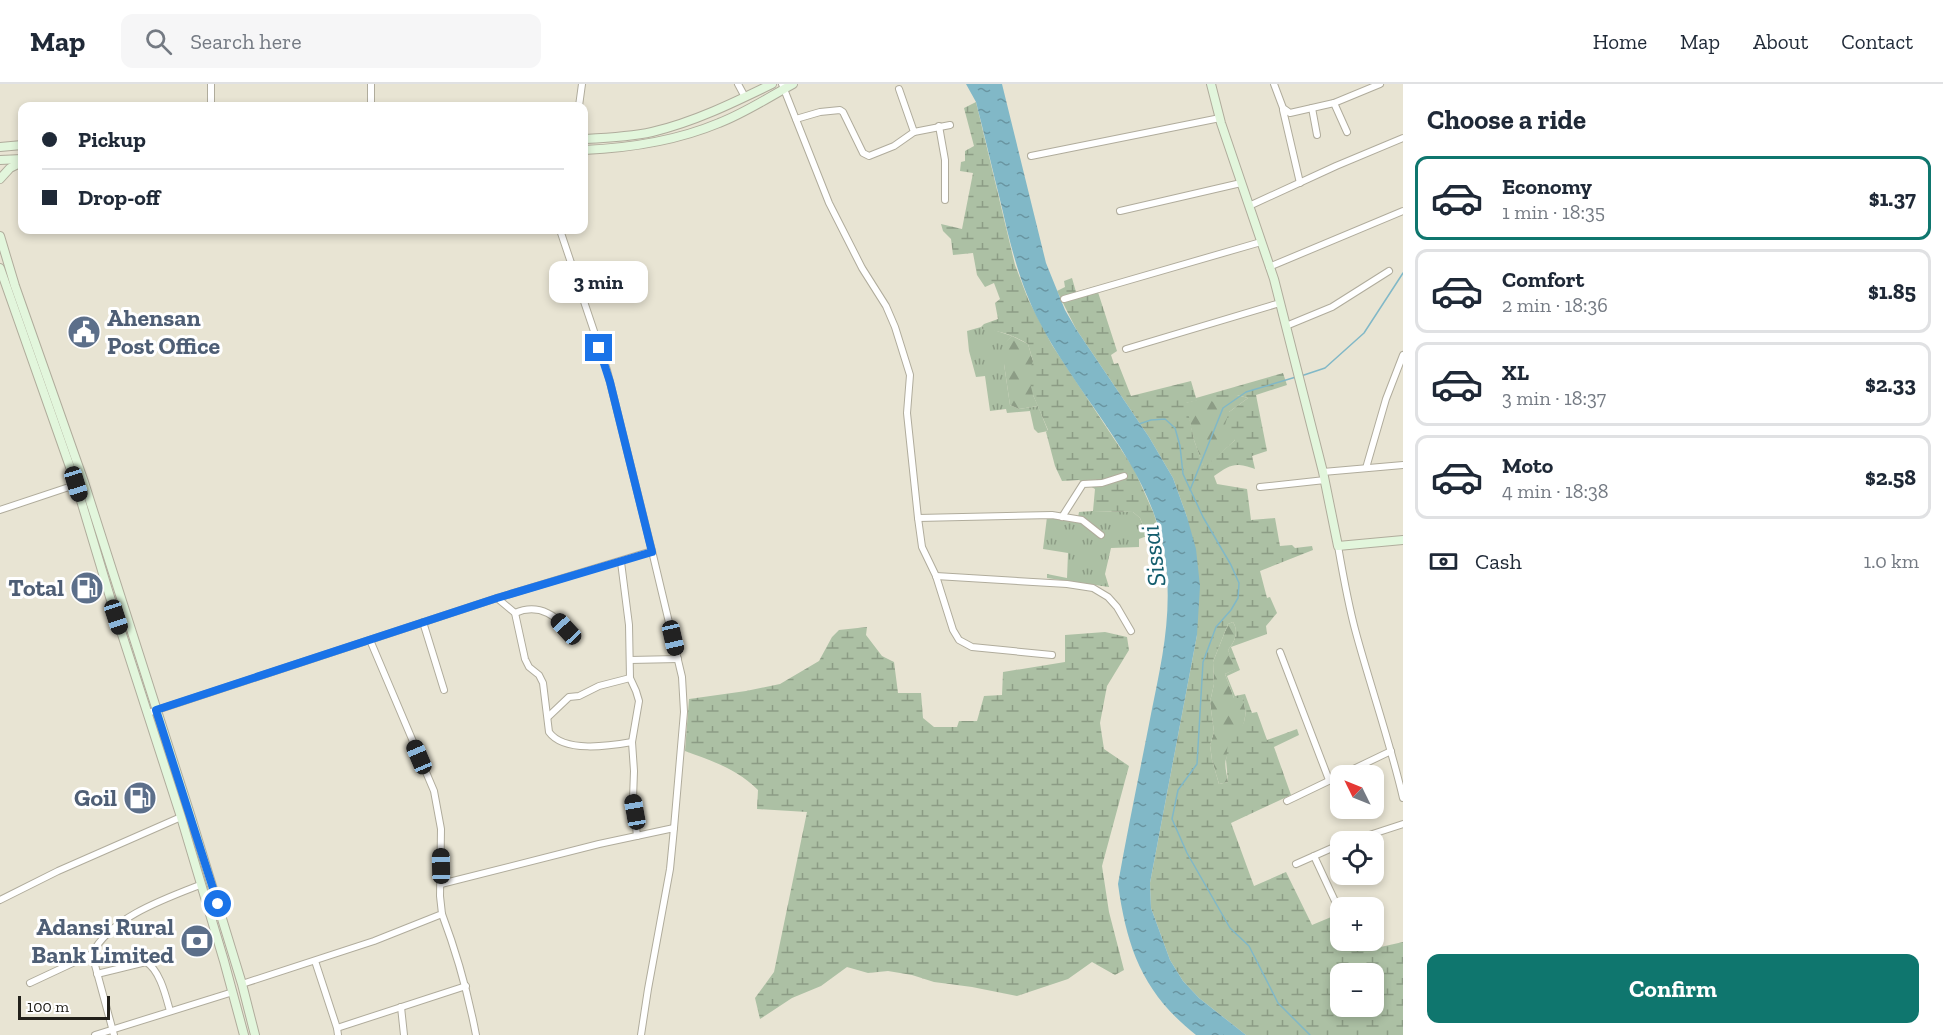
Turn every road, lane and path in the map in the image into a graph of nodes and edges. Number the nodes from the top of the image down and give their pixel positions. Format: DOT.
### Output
graph roads {
  1 [pos="211,84"];
  2 [pos="371,84"];
  3 [pos="582,84"];
  4 [pos="738,84"];
  5 [pos="772,84"];
  6 [pos="793,84"];
  7 [pos="1210,84"];
  8 [pos="1274,84"];
  9 [pos="1380,84"];
  10 [pos="783,86"];
  11 [pos="899,89"];
  12 [pos="745,97"];
  13 [pos="211,102"];
  14 [pos="371,102"];
  15 [pos="580,102"];
  16 [pos="1334,103"];
  17 [pos="1283,108"];
  18 [pos="1312,108"];
  19 [pos="1220,118"];
  20 [pos="796,119"];
  21 [pos="950,125"];
  22 [pos="939,126"];
  23 [pos="914,132"];
  24 [pos="1347,132"];
  25 [pos="1317,135"];
  26 [pos="1403,138"];
  27 [pos="588,139"];
  28 [pos="18,145"];
  29 [pos="0,147"];
  30 [pos="588,150"];
  31 [pos="1031,156"];
  32 [pos="0,160"];
  33 [pos="18,160"];
  34 [pos="18,163"];
  35 [pos="0,179"];
  36 [pos="1241,183"];
  37 [pos="1300,183"];
  38 [pos="945,200"];
  39 [pos="1249,206"];
  40 [pos="1120,211"];
  41 [pos="1403,211"];
  42 [pos="561,234"];
  43 [pos="0,236"];
  44 [pos="1261,242"];
  45 [pos="1269,267"];
  46 [pos="0,268"];
  47 [pos="1389,271"];
  48 [pos="1064,299"];
  49 [pos="1280,303"];
  50 [pos="1286,326"];
  51 [pos="1126,349"];
  52 [pos="1403,355"];
  53 [pos="1403,465"];
  54 [pos="1366,468"];
  55 [pos="1124,476"];
  56 [pos="1324,476"];
  57 [pos="80,483"];
  58 [pos="1260,487"];
  59 [pos="0,510"];
  60 [pos="1062,517"];
  61 [pos="918,518"];
  62 [pos="1101,535"];
  63 [pos="1403,540"];
  64 [pos="1338,546"];
  65 [pos="652,552"];
  66 [pos="621,562"];
  67 [pos="936,576"];
  68 [pos="497,598"];
  69 [pos="515,613"];
  70 [pos="423,622"];
  71 [pos="1131,631"];
  72 [pos="569,638"];
  73 [pos="370,640"];
  74 [pos="1280,652"];
  75 [pos="1052,655"];
  76 [pos="678,659"];
  77 [pos="630,660"];
  78 [pos="630,678"];
  79 [pos="444,690"];
  80 [pos="152,712"];
  81 [pos="549,716"];
  82 [pos="632,742"];
  83 [pos="1392,754"];
  84 [pos="1403,755"];
  85 [pos="1329,780"];
  86 [pos="1403,798"];
  87 [pos="1287,801"];
  88 [pos="181,817"];
  89 [pos="1403,824"];
  90 [pos="674,828"];
  91 [pos="1382,831"];
  92 [pos="637,836"];
  93 [pos="1330,848"];
  94 [pos="1314,855"];
  95 [pos="1296,864"];
  96 [pos="441,884"];
  97 [pos="200,885"];
  98 [pos="1333,897"];
  99 [pos="0,900"];
  100 [pos="442,914"];
  101 [pos="92,954"];
  102 [pos="315,961"];
  103 [pos="98,974"];
  104 [pos="30,983"];
  105 [pos="242,984"];
  106 [pos="466,986"];
  107 [pos="233,992"];
  108 [pos="401,1007"];
  109 [pos="170,1011"];
  110 [pos="337,1031"];
  111 [pos="113,1032"];
  112 [pos="95,1035"];
  113 [pos="244,1035"];
  114 [pos="255,1035"];
  115 [pos="404,1035"];
  116 [pos="476,1035"];
  117 [pos="641,1035"];
  1 -- 13 [label="street"];
  2 -- 14 [label="street"];
  3 -- 15 [label="street"];
  4 -- 12 [label="street"];
  5 -- 12 [label="main road"];
  6 -- 10 [label="main road"];
  7 -- 19 [label="main road"];
  8 -- 17 [label="street"];
  9 -- 16 [label="street"];
  10 -- 20 [label="street"];
  10 -- 30 [label="main road"];
  11 -- 23 [label="street"];
  12 -- 27 [label="main road"];
  16 -- 18 [label="street"];
  16 -- 24 [label="street"];
  17 -- 18 [label="street"];
  17 -- 37 [label="street"];
  18 -- 25 [label="street"];
  19 -- 31 [label="street"];
  19 -- 36 [label="main road"];
  20 -- 23 [label="street"];
  20 -- 61 [label="street"];
  21 -- 22 [label="street"];
  22 -- 23 [label="street"];
  22 -- 38 [label="street"];
  26 -- 37 [label="street"];
  28 -- 29 [label="main road"];
  32 -- 33 [label="main road"];
  34 -- 35 [label="main road"];
  36 -- 39 [label="main road"];
  36 -- 40 [label="street"];
  37 -- 39 [label="street"];
  39 -- 44 [label="main road"];
  41 -- 45 [label="street"];
  42 -- 65 [label="street"];
  43 -- 57 [label="main road"];
  44 -- 45 [label="main road"];
  44 -- 48 [label="street"];
  45 -- 49 [label="main road"];
  46 -- 57 [label="main road"];
  47 -- 50 [label="street"];
  49 -- 50 [label="main road"];
  49 -- 51 [label="street"];
  50 -- 56 [label="main road"];
  52 -- 54 [label="street"];
  53 -- 54 [label="street"];
  54 -- 56 [label="street"];
  55 -- 60 [label="street"];
  56 -- 58 [label="street"];
  56 -- 64 [label="main road"];
  57 -- 59 [label="street"];
  57 -- 80 [label="main road"];
  60 -- 61 [label="street"];
  60 -- 62 [label="street"];
  61 -- 67 [label="street"];
  63 -- 64 [label="main road"];
  64 -- 83 [label="street"];
  65 -- 66 [label="street"];
  65 -- 76 [label="street"];
  66 -- 68 [label="street"];
  66 -- 77 [label="street"];
  67 -- 71 [label="street"];
  67 -- 75 [label="street"];
  68 -- 69 [label="street"];
  68 -- 70 [label="street"];
  69 -- 72 [label="street"];
  69 -- 81 [label="street"];
  70 -- 73 [label="street"];
  70 -- 79 [label="street"];
  73 -- 80 [label="street"];
  73 -- 96 [label="street"];
  74 -- 85 [label="street"];
  76 -- 77 [label="street"];
  76 -- 90 [label="street"];
  77 -- 78 [label="street"];
  78 -- 81 [label="street"];
  78 -- 82 [label="street"];
  80 -- 88 [label="main road"];
  80 -- 105 [label="main road"];
  81 -- 82 [label="street"];
  82 -- 92 [label="street"];
  83 -- 84 [label="street"];
  83 -- 85 [label="street"];
  83 -- 86 [label="street"];
  85 -- 87 [label="street"];
  88 -- 97 [label="main road"];
  88 -- 99 [label="street"];
  89 -- 91 [label="street"];
  90 -- 92 [label="street"];
  90 -- 117 [label="street"];
  92 -- 96 [label="street"];
  93 -- 94 [label="street"];
  94 -- 95 [label="street"];
  94 -- 98 [label="street"];
  96 -- 100 [label="street"];
  97 -- 101 [label="street"];
  97 -- 107 [label="main road"];
  100 -- 102 [label="street"];
  100 -- 106 [label="street"];
  101 -- 103 [label="street"];
  101 -- 104 [label="street"];
  102 -- 105 [label="street"];
  102 -- 110 [label="street"];
  103 -- 109 [label="street"];
  103 -- 111 [label="street"];
  105 -- 114 [label="main road"];
  106 -- 108 [label="street"];
  106 -- 116 [label="street"];
  107 -- 109 [label="street"];
  107 -- 113 [label="main road"];
  108 -- 110 [label="street"];
  108 -- 115 [label="street"];
  109 -- 111 [label="street"];
  111 -- 112 [label="street"];
}
